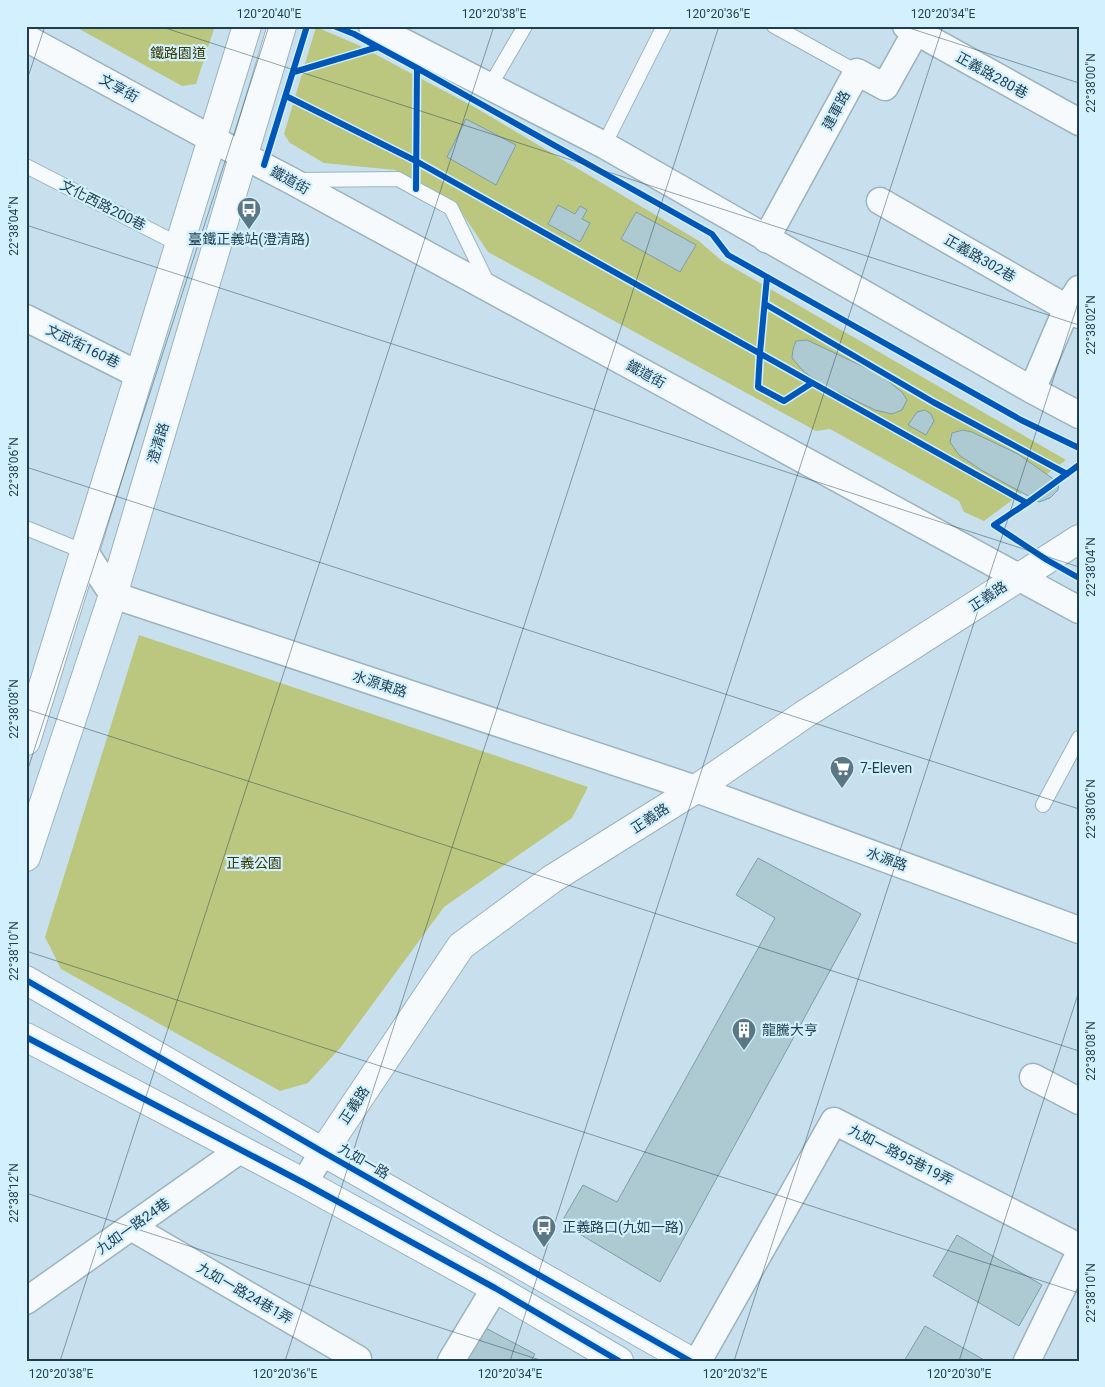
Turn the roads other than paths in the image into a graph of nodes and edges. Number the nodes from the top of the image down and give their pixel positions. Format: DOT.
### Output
graph roads {
  1 [pos="247,26"];
  2 [pos="282,26"];
  3 [pos="372,26"];
  4 [pos="525,26"];
  5 [pos="664,26"];
  6 [pos="774,26"];
  7 [pos="913,28"];
  8 [pos="26,38"];
  9 [pos="857,72"];
  10 [pos="490,86"];
  11 [pos="1079,122"];
  12 [pos="212,139"];
  13 [pos="604,145"];
  14 [pos="244,155"];
  15 [pos="26,166"];
  16 [pos="290,180"];
  17 [pos="880,201"];
  18 [pos="766,239"];
  19 [pos="180,245"];
  20 [pos="490,289"];
  21 [pos="1075,304"];
  22 [pos="26,318"];
  23 [pos="140,374"];
  24 [pos="1032,390"];
  25 [pos="1079,415"];
  26 [pos="26,528"];
  27 [pos="1079,539"];
  28 [pos="85,552"];
  29 [pos="1018,577"];
  30 [pos="113,595"];
  31 [pos="1079,610"];
  32 [pos="1079,738"];
  33 [pos="26,741"];
  34 [pos="696,789"];
  35 [pos="1043,805"];
  36 [pos="26,858"];
  37 [pos="1079,930"];
  38 [pos="26,980"];
  39 [pos="26,1037"];
  40 [pos="1033,1077"];
  41 [pos="1079,1101"];
  42 [pos="240,1150"];
  43 [pos="323,1152"];
  44 [pos="304,1183"];
  45 [pos="131,1227"];
  46 [pos="1079,1247"];
  47 [pos="1079,1254"];
  48 [pos="495,1288"];
  49 [pos="26,1301"];
  50 [pos="358,1359"];
  51 [pos="451,1361"];
  52 [pos="619,1361"];
  53 [pos="690,1361"];
  54 [pos="698,1361"];
  55 [pos="1027,1361"];
  1 -- 12 [label="main road"];
  2 -- 14 [label="main road, 澄清路"];
  3 -- 10 [label="street"];
  4 -- 10 [label="lane"];
  5 -- 13 [label="lane"];
  6 -- 9 [label="lane"];
  7 -- 9 [label="street"];
  7 -- 11 [label="street, 正義路280巷"];
  8 -- 12 [label="street, 文享街"];
  9 -- 18 [label="street, 建軍路"];
  10 -- 13 [label="street"];
  12 -- 14 [label="street, 鐵道街"];
  12 -- 19 [label="main road"];
  13 -- 18 [label="street"];
  14 -- 16 [label="street, 鐵道街"];
  14 -- 30 [label="main road, 澄清路"];
  15 -- 19 [label="lane, 文化西路200巷"];
  16 -- 20 [label="street, 鐵道街"];
  16 -- 20 [label="lane"];
  17 -- 21 [label="street, 正義路302巷"];
  18 -- 24 [label="street"];
  19 -- 23 [label="main road"];
  20 -- 29 [label="street, 鐵道街"];
  21 -- 24 [label="street"];
  22 -- 23 [label="street, 文武街160巷"];
  23 -- 28 [label="main road"];
  24 -- 25 [label="street"];
  26 -- 28 [label="lane"];
  27 -- 29 [label="main road, 正義路"];
  28 -- 30 [label="street"];
  28 -- 33 [label="main road"];
  29 -- 31 [label="street, 鐵道街"];
  29 -- 34 [label="main road, 正義路"];
  30 -- 34 [label="street, 水源東路"];
  30 -- 36 [label="main road, 澄清路"];
  32 -- 35 [label="lane"];
  34 -- 37 [label="street, 水源路"];
  34 -- 43 [label="main road, 正義路"];
  38 -- 43 [label="main road, 九如一路"];
  39 -- 42 [label="main road"];
  40 -- 41 [label="street"];
  42 -- 44 [label="main road"];
  42 -- 45 [label="street, 九如一路24巷"];
  43 -- 44 [label="street, 正義路"];
  43 -- 53 [label="main road, 九如一路"];
  44 -- 48 [label="main road"];
  45 -- 49 [label="street, 九如一路24巷"];
  45 -- 50 [label="street, 九如一路24巷1弄"];
  46 -- 54 [label="street, 九如一路95巷19弄"];
  47 -- 55 [label="street"];
  48 -- 51 [label="street"];
  48 -- 52 [label="main road"];
}
